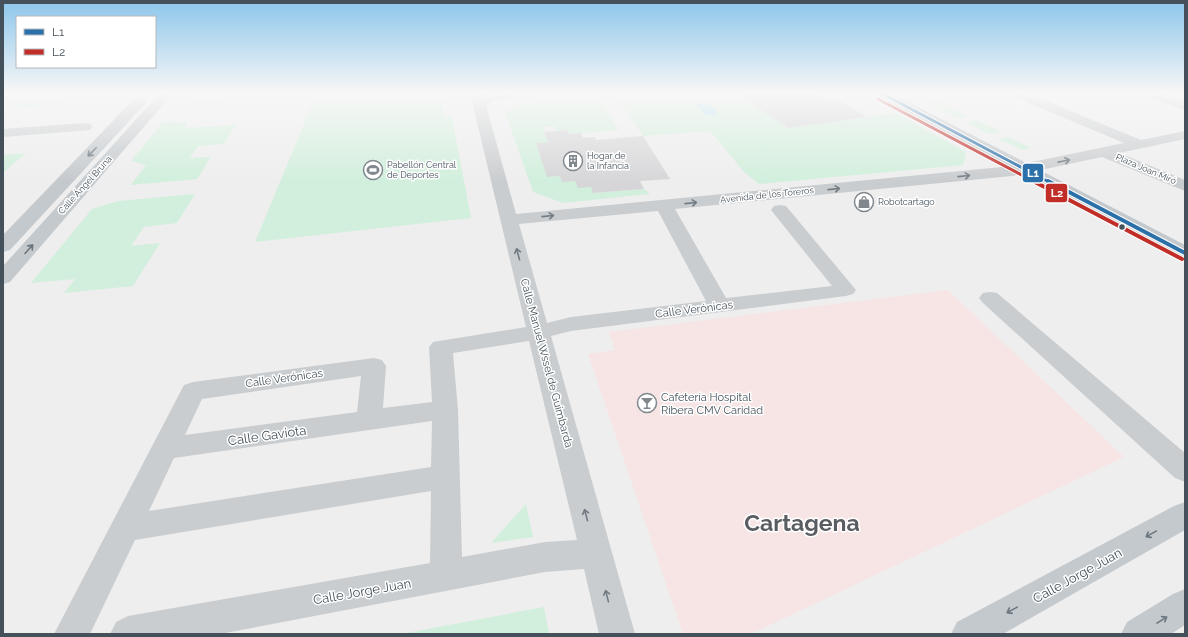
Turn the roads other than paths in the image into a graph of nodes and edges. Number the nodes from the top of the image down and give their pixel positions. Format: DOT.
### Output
graph roads {
  1 [pos="119,123"];
  2 [pos="141,123"];
  3 [pos="483,123"];
  4 [pos="938,123"];
  5 [pos="1087,123"];
  6 [pos="85,127"];
  7 [pos="3,133"];
  8 [pos="1185,135"];
  9 [pos="1141,145"];
  10 [pos="1106,153"];
  11 [pos="1026,169"];
  12 [pos="1185,186"];
  13 [pos="664,205"];
  14 [pos="780,210"];
  15 [pos="509,220"];
  16 [pos="7,238"];
  17 [pos="1185,253"];
  18 [pos="3,278"];
  19 [pos="990,298"];
  20 [pos="720,306"];
  21 [pos="538,332"];
  22 [pos="445,410"];
  23 [pos="369,420"];
  24 [pos="164,449"];
  25 [pos="1185,470"];
  26 [pos="445,477"];
  27 [pos="1185,516"];
  28 [pos="125,528"];
  29 [pos="596,553"];
  30 [pos="446,576"];
  31 [pos="1185,606"];
  32 [pos="72,634"];
  33 [pos="128,634"];
  34 [pos="617,634"];
  35 [pos="969,634"];
  36 [pos="1139,634"];
  1 -- 16 [label="main road, Calle Ángel Bruna, one-way"];
  18 -- 2 [label="main road, Calle Ángel Bruna, one-way"];
  3 -- 15 [label="street, Calle Manuel Wssel de Guimbarda"];
  4 -- 11 [label="main road"];
  5 -- 9 [label="street"];
  6 -- 7 [label="street"];
  8 -- 9 [label="street, Avenida de los Toreros"];
  9 -- 10 [label="street, Avenida de los Toreros"];
  11 -- 10 [label="street, Avenida de los Toreros, one-way"];
  10 -- 12 [label="street, Plaza Joan Miró"];
  13 -- 11 [label="street, Avenida de los Toreros, one-way"];
  11 -- 17 [label="main road"];
  15 -- 13 [label="street, Avenida de los Toreros, one-way"];
  13 -- 20 [label="street"];
  14 -- 20 [label="street, Calle Verónicas"];
  21 -- 15 [label="street, Calle Manuel Wssel de Guimbarda, one-way"];
  19 -- 25 [label="street"];
  20 -- 21 [label="street, Calle Verónicas"];
  21 -- 22 [label="street, Calle Verónicas"];
  29 -- 21 [label="street, Calle Manuel Wssel de Guimbarda, one-way"];
  22 -- 23 [label="street, Calle Gaviota"];
  22 -- 26 [label="street"];
  23 -- 24 [label="street, Calle Gaviota"];
  23 -- 24 [label="street, Calle Verónicas"];
  24 -- 28 [label="street"];
  26 -- 28 [label="street"];
  26 -- 30 [label="street"];
  27 -- 35 [label="main road, Calle Jorge Juan, one-way"];
  28 -- 32 [label="street"];
  29 -- 30 [label="street, Calle Jorge Juan"];
  34 -- 29 [label="street, Calle Manuel Wssel de Guimbarda, one-way"];
  30 -- 33 [label="street, Calle Jorge Juan"];
  36 -- 31 [label="main road, one-way"];
}
